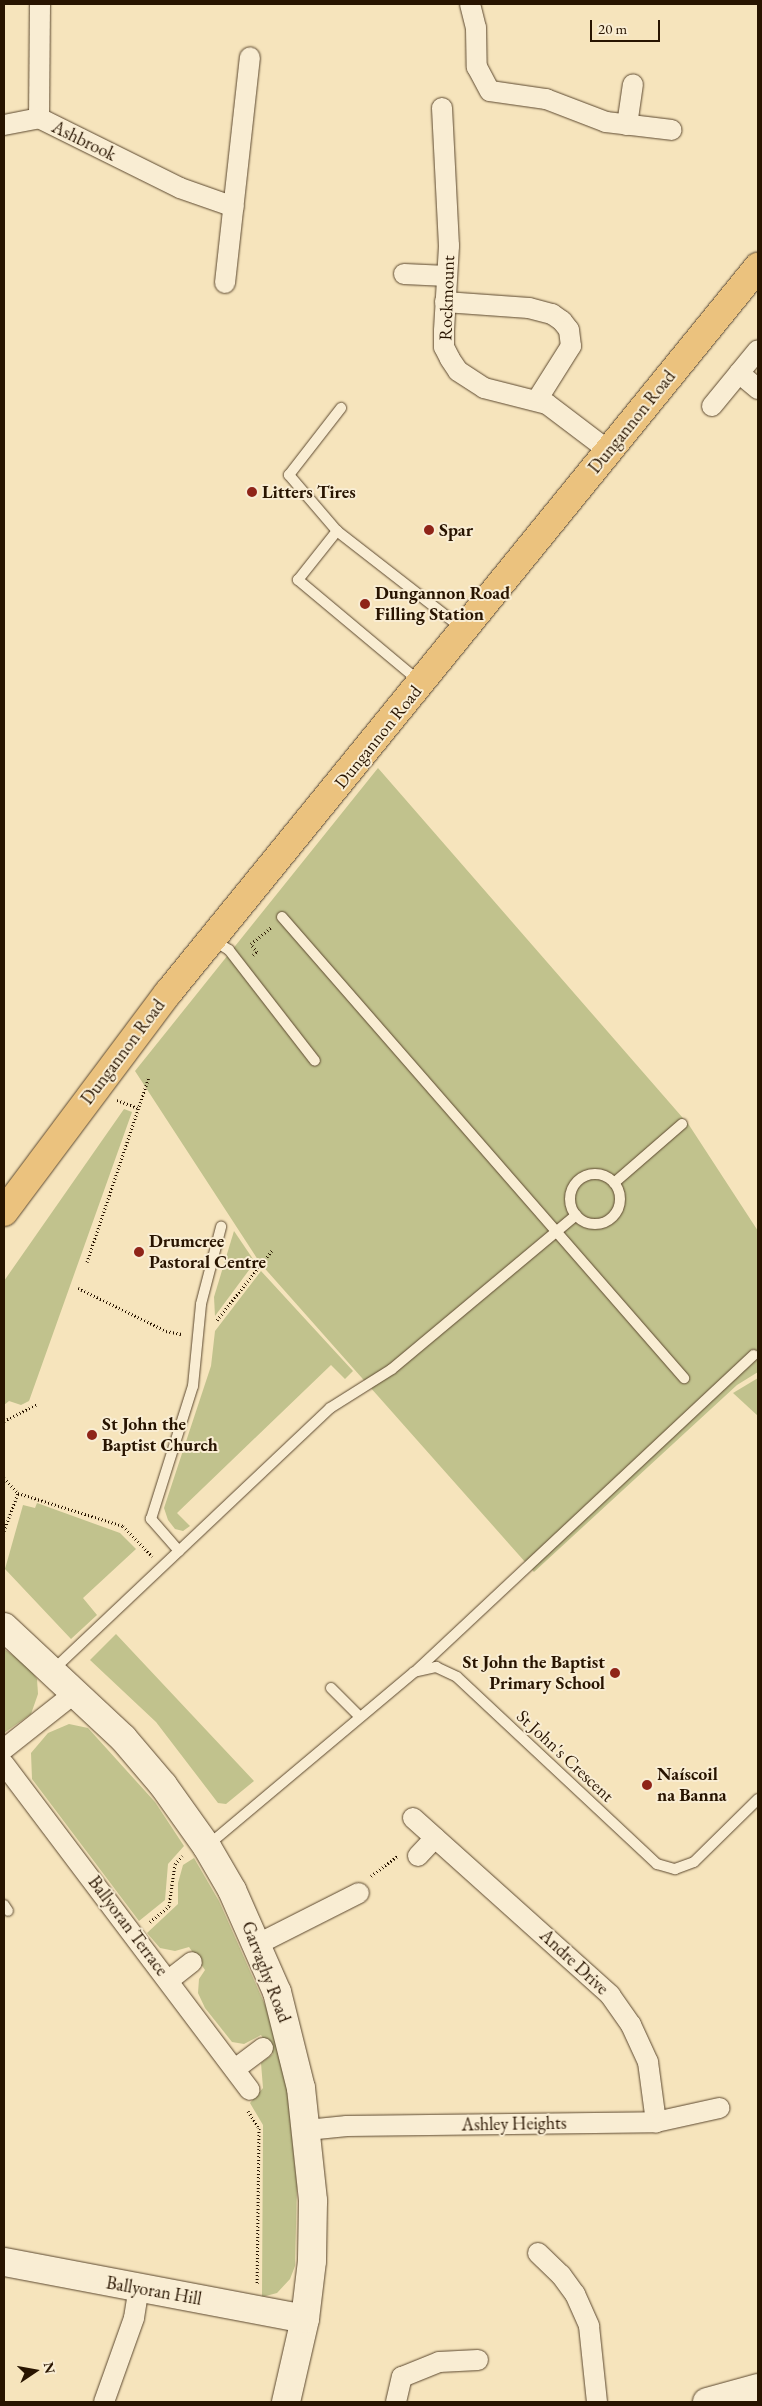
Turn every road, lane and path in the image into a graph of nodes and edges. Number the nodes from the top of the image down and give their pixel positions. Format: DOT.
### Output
graph roads {
  1 [pos="40,4"];
  2 [pos="470,4"];
  3 [pos="250,58"];
  4 [pos="633,84"];
  5 [pos="442,108"];
  6 [pos="39,118"];
  7 [pos="4,125"];
  8 [pos="627,125"];
  9 [pos="672,130"];
  10 [pos="234,207"];
  11 [pos="758,267"];
  12 [pos="404,274"];
  13 [pos="447,276"];
  14 [pos="225,283"];
  15 [pos="445,302"];
  16 [pos="758,350"];
  17 [pos="739,373"];
  18 [pos="758,389"];
  19 [pos="537,400"];
  20 [pos="712,406"];
  21 [pos="341,408"];
  22 [pos="609,451"];
  23 [pos="337,531"];
  24 [pos="465,630"];
  25 [pos="421,684"];
  26 [pos="282,917"];
  27 [pos="212,940"];
  28 [pos="240,966"];
  29 [pos="314,1061"];
  30 [pos="149,1077"];
  31 [pos="682,1124"];
  32 [pos="614,1183"];
  33 [pos="4,1212"];
  34 [pos="576,1215"];
  35 [pos="221,1227"];
  36 [pos="556,1231"];
  37 [pos="273,1250"];
  38 [pos="87,1262"];
  39 [pos="78,1288"];
  40 [pos="196,1337"];
  41 [pos="754,1354"];
  42 [pos="684,1378"];
  43 [pos="38,1404"];
  44 [pos="4,1420"];
  45 [pos="4,1478"];
  46 [pos="18,1494"];
  47 [pos="4,1531"];
  48 [pos="179,1551"];
  49 [pos="162,1567"];
  50 [pos="4,1627"];
  51 [pos="51,1671"];
  52 [pos="414,1672"];
  53 [pos="331,1688"];
  54 [pos="75,1693"];
  55 [pos="360,1716"];
  56 [pos="4,1749"];
  57 [pos="4,1764"];
  58 [pos="758,1799"];
  59 [pos="413,1818"];
  60 [pos="435,1838"];
  61 [pos="206,1845"];
  62 [pos="418,1856"];
  63 [pos="359,1893"];
  64 [pos="134,1934"];
  65 [pos="258,1944"];
  66 [pos="192,1962"];
  67 [pos="168,1980"];
  68 [pos="263,2048"];
  69 [pos="235,2069"];
  70 [pos="250,2090"];
  71 [pos="718,2108"];
  72 [pos="656,2122"];
  73 [pos="308,2130"];
  74 [pos="538,2253"];
  75 [pos="4,2262"];
  76 [pos="139,2288"];
  77 [pos="256,2309"];
  78 [pos="305,2319"];
  79 [pos="478,2360"];
  80 [pos="758,2388"];
  81 [pos="104,2402"];
  82 [pos="286,2402"];
  83 [pos="396,2402"];
  84 [pos="597,2402"];
  85 [pos="707,2402"];
  1 -- 6 [label="street, Ashbrook"];
  2 -- 8 [label="street"];
  3 -- 10 [label="street"];
  4 -- 8 [label="street"];
  5 -- 13 [label="street, Rockmount"];
  6 -- 7 [label="street"];
  6 -- 10 [label="street, Ashbrook"];
  8 -- 9 [label="street"];
  10 -- 14 [label="street"];
  11 -- 22 [label="main road, Dungannon Road"];
  12 -- 13 [label="street"];
  13 -- 15 [label="street, Rockmount"];
  15 -- 19 [label="street, Rockmount"];
  15 -- 19 [label="street"];
  16 -- 17 [label="street"];
  17 -- 18 [label="street"];
  17 -- 20 [label="street"];
  19 -- 22 [label="street, Rockmount"];
  21 -- 23 [label="lane"];
  22 -- 24 [label="main road, Dungannon Road"];
  23 -- 24 [label="lane"];
  23 -- 25 [label="lane"];
  24 -- 25 [label="main road, Dungannon Road"];
  25 -- 27 [label="main road, Dungannon Road"];
  26 -- 28 [label="path"];
  26 -- 36 [label="lane"];
  27 -- 28 [label="lane"];
  27 -- 33 [label="main road, Dungannon Road"];
  28 -- 29 [label="lane"];
  30 -- 38 [label="path"];
  31 -- 32 [label="lane"];
  32 -- 34 [label="lane"];
  32 -- 34 [label="lane"];
  34 -- 36 [label="lane"];
  35 -- 40 [label="lane"];
  36 -- 42 [label="lane"];
  36 -- 48 [label="lane"];
  37 -- 40 [label="path"];
  39 -- 40 [label="path"];
  40 -- 48 [label="lane"];
  41 -- 52 [label="lane"];
  43 -- 44 [label="path"];
  45 -- 46 [label="path"];
  46 -- 47 [label="path"];
  46 -- 49 [label="path"];
  48 -- 49 [label="lane"];
  49 -- 51 [label="lane"];
  50 -- 51 [label="main road, Garvaghy Road"];
  51 -- 54 [label="main road, Garvaghy Road"];
  52 -- 55 [label="lane, St John's Crescent"];
  52 -- 58 [label="lane, St John's Crescent"];
  53 -- 55 [label="lane"];
  54 -- 56 [label="street"];
  54 -- 61 [label="main road, Garvaghy Road"];
  55 -- 61 [label="lane, St John's Crescent"];
  57 -- 64 [label="street, Ballyoran Terrace"];
  59 -- 60 [label="street, Andre Drive"];
  60 -- 62 [label="street"];
  60 -- 72 [label="street, Andre Drive"];
  61 -- 64 [label="path"];
  61 -- 65 [label="main road, Garvaghy Road"];
  62 -- 63 [label="path"];
  63 -- 65 [label="street"];
  64 -- 67 [label="street, Ballyoran Terrace"];
  65 -- 73 [label="main road, Garvaghy Road"];
  66 -- 67 [label="street"];
  67 -- 69 [label="street, Ballyoran Terrace"];
  68 -- 69 [label="street"];
  69 -- 70 [label="street, Ballyoran Terrace"];
  70 -- 77 [label="path"];
  71 -- 72 [label="street, Ashley Heights"];
  72 -- 73 [label="street, Ashley Heights"];
  73 -- 78 [label="main road, Garvaghy Road"];
  74 -- 84 [label="street"];
  75 -- 76 [label="main road, Ballyoran Hill"];
  76 -- 77 [label="main road, Ballyoran Hill"];
  76 -- 81 [label="street"];
  77 -- 78 [label="main road, Ballyoran Hill"];
  78 -- 82 [label="main road, Garvaghy Road"];
  79 -- 83 [label="street"];
  80 -- 85 [label="main road"];
}
